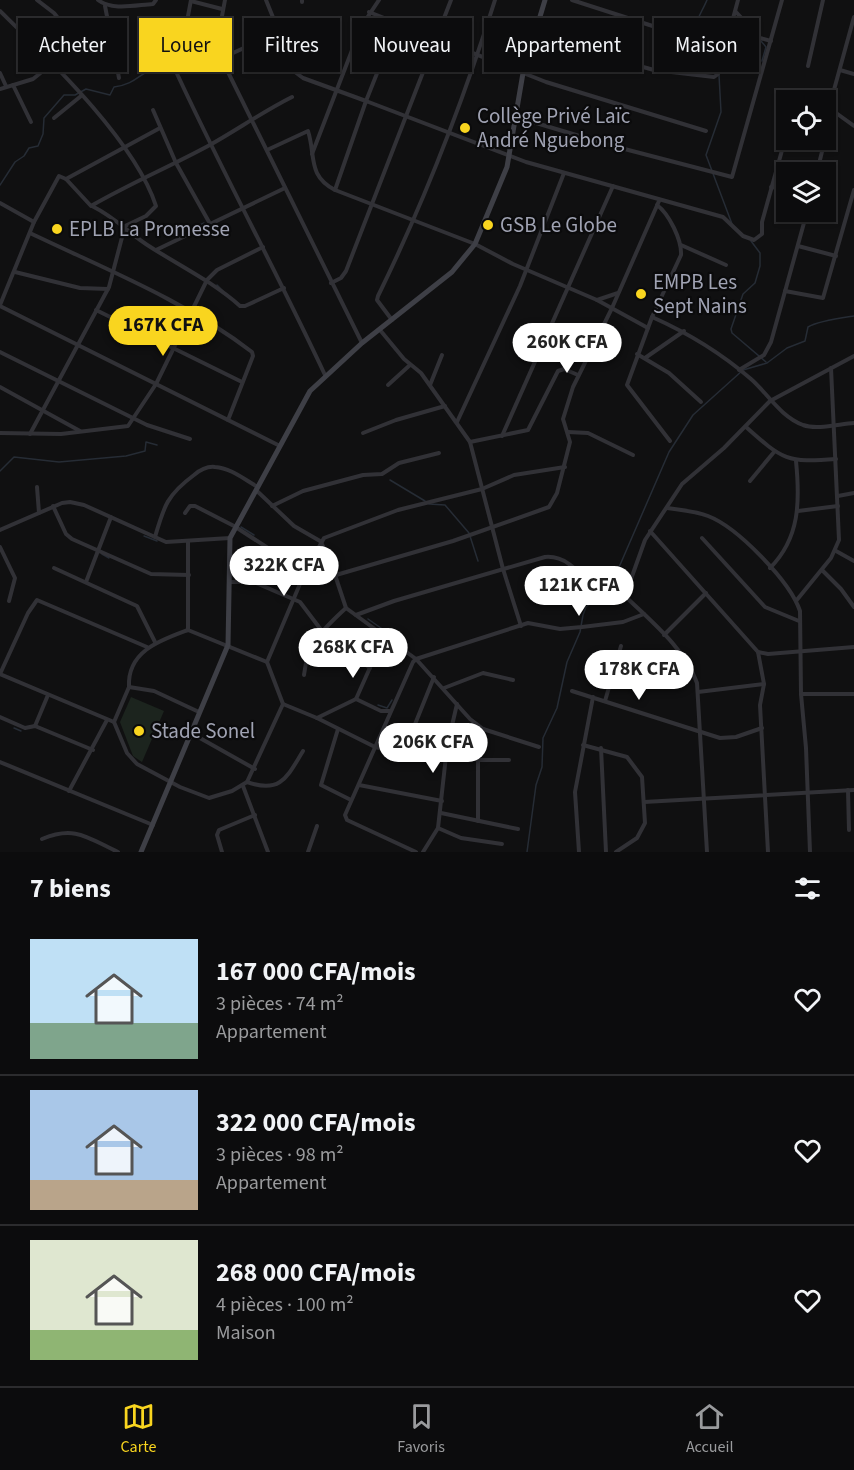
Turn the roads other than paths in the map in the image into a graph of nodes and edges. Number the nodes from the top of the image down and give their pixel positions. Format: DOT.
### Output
graph roads {
  1 [pos="37,0"];
  2 [pos="98,0"];
  3 [pos="129,0"];
  4 [pos="156,0"];
  5 [pos="225,0"];
  6 [pos="266,0"];
  7 [pos="379,0"];
  8 [pos="451,0"];
  9 [pos="495,0"];
  10 [pos="545,0"];
  11 [pos="572,0"];
  12 [pos="738,0"];
  13 [pos="782,0"];
  14 [pos="824,0"];
  15 [pos="191,1"];
  16 [pos="126,5"];
  17 [pos="105,6"];
  18 [pos="222,9"];
  19 [pos="0,11"];
  20 [pos="735,11"];
  21 [pos="369,12"];
  22 [pos="854,17"];
  23 [pos="58,18"];
  24 [pos="107,18"];
  25 [pos="188,18"];
  26 [pos="221,18"];
  27 [pos="273,18"];
  28 [pos="383,18"];
  29 [pos="445,18"];
  30 [pos="539,18"];
  31 [pos="733,18"];
  32 [pos="654,26"];
  33 [pos="18,29"];
  34 [pos="771,41"];
  35 [pos="472,54"];
  36 [pos="478,56"];
  37 [pos="808,66"];
  38 [pos="642,67"];
  39 [pos="654,70"];
  40 [pos="840,70"];
  41 [pos="43,72"];
  42 [pos="61,72"];
  43 [pos="118,72"];
  44 [pos="176,72"];
  45 [pos="229,72"];
  46 [pos="297,72"];
  47 [pos="378,72"];
  48 [pos="423,72"];
  49 [pos="668,72"];
  50 [pos="718,72"];
  51 [pos="0,73"];
  52 [pos="523,73"];
  53 [pos="854,74"];
  54 [pos="119,78"];
  55 [pos="13,85"];
  56 [pos="6,86"];
  57 [pos="0,89"];
  58 [pos="336,90"];
  59 [pos="833,90"];
  60 [pos="81,96"];
  61 [pos="292,97"];
  62 [pos="366,101"];
  63 [pos="153,110"];
  64 [pos="836,113"];
  65 [pos="405,115"];
  66 [pos="54,117"];
  67 [pos="516,117"];
  68 [pos="252,121"];
  69 [pos="31,122"];
  70 [pos="854,126"];
  71 [pos="160,128"];
  72 [pos="706,131"];
  73 [pos="448,134"];
  74 [pos="210,145"];
  75 [pos="124,149"];
  76 [pos="267,150"];
  77 [pos="782,150"];
  78 [pos="312,154"];
  79 [pos="509,156"];
  80 [pos="176,163"];
  81 [pos="564,173"];
  82 [pos="142,176"];
  83 [pos="66,178"];
  84 [pos="613,186"];
  85 [pos="771,187"];
  86 [pos="285,188"];
  87 [pos="776,188"];
  88 [pos="335,190"];
  89 [pos="854,190"];
  90 [pos="0,203"];
  91 [pos="372,203"];
  92 [pos="658,203"];
  93 [pos="91,206"];
  94 [pos="241,209"];
  95 [pos="415,220"];
  96 [pos="34,222"];
  97 [pos="209,222"];
  98 [pos="804,222"];
  99 [pos="125,226"];
  100 [pos="30,233"];
  101 [pos="475,243"];
  102 [pos="681,245"];
  103 [pos="798,246"];
  104 [pos="263,247"];
  105 [pos="156,250"];
  106 [pos="836,256"];
  107 [pos="726,265"];
  108 [pos="525,269"];
  109 [pos="14,272"];
  110 [pos="114,273"];
  111 [pos="207,280"];
  112 [pos="331,283"];
  113 [pos="569,287"];
  114 [pos="284,288"];
  115 [pos="108,289"];
  116 [pos="785,291"];
  117 [pos="619,293"];
  118 [pos="597,300"];
  119 [pos="0,305"];
  120 [pos="612,308"];
  121 [pos="96,310"];
  122 [pos="190,313"];
  123 [pos="652,317"];
  124 [pos="392,321"];
  125 [pos="648,328"];
  126 [pos="380,330"];
  127 [pos="684,331"];
  128 [pos="362,343"];
  129 [pos="77,344"];
  130 [pos="173,350"];
  131 [pos="0,351"];
  132 [pos="638,354"];
  133 [pos="442,355"];
  134 [pos="854,356"];
  135 [pos="645,358"];
  136 [pos="410,365"];
  137 [pos="831,368"];
  138 [pos="739,370"];
  139 [pos="325,375"];
  140 [pos="578,375"];
  141 [pos="59,380"];
  142 [pos="242,382"];
  143 [pos="156,384"];
  144 [pos="388,385"];
  145 [pos="430,385"];
  146 [pos="0,387"];
  147 [pos="770,401"];
  148 [pos="701,402"];
  149 [pos="445,406"];
  150 [pos="42,409"];
  151 [pos="135,418"];
  152 [pos="228,420"];
  153 [pos="457,422"];
  154 [pos="854,423"];
  155 [pos="834,425"];
  156 [pos="746,427"];
  157 [pos="81,431"];
  158 [pos="568,432"];
  159 [pos="0,433"];
  160 [pos="363,433"];
  161 [pos="30,434"];
  162 [pos="502,436"];
  163 [pos="190,439"];
  164 [pos="670,441"];
  165 [pos="470,442"];
  166 [pos="280,446"];
  167 [pos="774,452"];
  168 [pos="438,453"];
  169 [pos="633,455"];
  170 [pos="836,459"];
  171 [pos="796,461"];
  172 [pos="565,467"];
  173 [pos="750,481"];
  174 [pos="37,487"];
  175 [pos="258,489"];
  176 [pos="482,489"];
  177 [pos="854,493"];
  178 [pos="838,496"];
  179 [pos="54,506"];
  180 [pos="272,506"];
  181 [pos="838,506"];
  182 [pos="667,508"];
  183 [pos="798,512"];
  184 [pos="39,513"];
  185 [pos="185,513"];
  186 [pos="111,517"];
  187 [pos="234,526"];
  188 [pos="492,528"];
  189 [pos="0,530"];
  190 [pos="650,531"];
  191 [pos="154,538"];
  192 [pos="230,538"];
  193 [pos="702,538"];
  194 [pos="188,542"];
  195 [pos="320,542"];
  196 [pos="0,547"];
  197 [pos="97,550"];
  198 [pos="836,551"];
  199 [pos="854,561"];
  200 [pos="54,568"];
  201 [pos="770,568"];
  202 [pos="502,569"];
  203 [pos="822,570"];
  204 [pos="305,572"];
  205 [pos="189,575"];
  206 [pos="336,575"];
  207 [pos="86,582"];
  208 [pos="229,583"];
  209 [pos="594,589"];
  210 [pos="706,593"];
  211 [pos="295,599"];
  212 [pos="9,601"];
  213 [pos="796,601"];
  214 [pos="854,607"];
  215 [pos="346,608"];
  216 [pos="644,614"];
  217 [pos="356,615"];
  218 [pos="799,621"];
  219 [pos="521,626"];
  220 [pos="188,630"];
  221 [pos="321,631"];
  222 [pos="664,635"];
  223 [pos="384,636"];
  224 [pos="155,642"];
  225 [pos="228,645"];
  226 [pos="621,646"];
  227 [pos="854,646"];
  228 [pos="147,647"];
  229 [pos="799,649"];
  230 [pos="758,652"];
  231 [pos="416,658"];
  232 [pos="267,662"];
  233 [pos="369,668"];
  234 [pos="0,674"];
  235 [pos="304,675"];
  236 [pos="434,677"];
  237 [pos="513,680"];
  238 [pos="764,684"];
  239 [pos="129,687"];
  240 [pos="444,688"];
  241 [pos="572,691"];
  242 [pos="698,692"];
  243 [pos="854,693"];
  244 [pos="801,694"];
  245 [pos="48,695"];
  246 [pos="592,697"];
  247 [pos="356,699"];
  248 [pos="605,700"];
  249 [pos="457,703"];
  250 [pos="283,704"];
  251 [pos="381,711"];
  252 [pos="390,711"];
  253 [pos="199,712"];
  254 [pos="0,717"];
  255 [pos="317,718"];
  256 [pos="106,720"];
  257 [pos="386,721"];
  258 [pos="114,722"];
  259 [pos="35,726"];
  260 [pos="762,728"];
  261 [pos="338,729"];
  262 [pos="483,729"];
  263 [pos="700,732"];
  264 [pos="190,733"];
  265 [pos="583,745"];
  266 [pos="375,747"];
  267 [pos="539,747"];
  268 [pos="602,748"];
  269 [pos="93,750"];
  270 [pos="303,751"];
  271 [pos="403,754"];
  272 [pos="446,759"];
  273 [pos="478,760"];
  274 [pos="509,760"];
  275 [pos="0,762"];
  276 [pos="255,769"];
  277 [pos="172,781"];
  278 [pos="245,784"];
  279 [pos="359,785"];
  280 [pos="848,790"];
  281 [pos="854,790"];
  282 [pos="69,791"];
  283 [pos="809,793"];
  284 [pos="767,795"];
  285 [pos="704,797"];
  286 [pos="351,800"];
  287 [pos="442,801"];
  288 [pos="644,802"];
  289 [pos="441,813"];
  290 [pos="255,815"];
  291 [pos="478,821"];
  292 [pos="153,825"];
  293 [pos="317,826"];
  294 [pos="438,828"];
  295 [pos="518,829"];
  296 [pos="849,830"];
  297 [pos="42,839"];
  298 [pos="502,844"];
  299 [pos="624,851"];
  300 [pos="118,852"];
  301 [pos="141,852"];
  302 [pos="222,852"];
  303 [pos="268,852"];
  304 [pos="308,852"];
  305 [pos="416,852"];
  306 [pos="423,852"];
  307 [pos="579,852"];
  308 [pos="606,852"];
  309 [pos="616,852"];
  310 [pos="707,852"];
  311 [pos="768,852"];
  312 [pos="810,852"];
  1 -- 23 [label="street"];
  2 -- 17 [label="street"];
  3 -- 16 [label="street"];
  4 -- 16 [label="street"];
  5 -- 18 [label="street"];
  6 -- 27 [label="street"];
  7 -- 21 [label="street"];
  8 -- 29 [label="street"];
  9 -- 36 [label="street"];
  10 -- 30 [label="main road"];
  11 -- 32 [label="street"];
  12 -- 20 [label="street"];
  13 -- 34 [label="street"];
  14 -- 37 [label="street"];
  15 -- 18 [label="street"];
  15 -- 25 [label="street"];
  16 -- 17 [label="street"];
  17 -- 24 [label="street"];
  18 -- 26 [label="street"];
  19 -- 33 [label="street"];
  20 -- 31 [label="street"];
  20 -- 34 [label="street"];
  21 -- 28 [label="street"];
  21 -- 58 [label="street"];
  22 -- 40 [label="street"];
  34 -- 67 [label="street"];
  35 -- 36 [label="street"];
  36 -- 52 [label="street"];
  36 -- 73 [label="street"];
  38 -- 39 [label="street"];
  40 -- 53 [label="street"];
  40 -- 59 [label="street"];
  41 -- 55 [label="street"];
  42 -- 60 [label="street"];
  43 -- 54 [label="street"];
  44 -- 74 [label="street"];
  45 -- 68 [label="street"];
  46 -- 58 [label="street"];
  47 -- 62 [label="street"];
  48 -- 65 [label="street"];
  49 -- 50 [label="street"];
  51 -- 56 [label="street"];
  52 -- 67 [label="main road"];
  52 -- 72 [label="street"];
  55 -- 56 [label="street"];
  55 -- 69 [label="street"];
  56 -- 57 [label="street"];
  58 -- 62 [label="street"];
  58 -- 78 [label="street"];
  60 -- 66 [label="street"];
  60 -- 75 [label="street"];
  61 -- 68 [label="street"];
  62 -- 65 [label="street"];
  62 -- 88 [label="street"];
  63 -- 71 [label="street"];
  64 -- 70 [label="street"];
  65 -- 73 [label="street"];
  65 -- 91 [label="street"];
  67 -- 79 [label="main road"];
  68 -- 74 [label="street"];
  68 -- 76 [label="street"];
  71 -- 75 [label="street"];
  71 -- 80 [label="street"];
  73 -- 79 [label="street"];
  73 -- 95 [label="street"];
  74 -- 80 [label="street"];
  74 -- 94 [label="street"];
  75 -- 82 [label="street"];
  75 -- 83 [label="street"];
  76 -- 78 [label="street"];
  76 -- 86 [label="street"];
  77 -- 85 [label="street"];
  78 -- 88 [label="street"];
  79 -- 81 [label="street"];
  79 -- 101 [label="main road"];
  80 -- 82 [label="street"];
  80 -- 97 [label="street"];
  81 -- 84 [label="street"];
  81 -- 108 [label="street"];
  82 -- 93 [label="street"];
  82 -- 99 [label="street"];
  83 -- 93 [label="street"];
  83 -- 96 [label="street"];
  84 -- 92 [label="street"];
  84 -- 113 [label="street"];
  85 -- 87 [label="street"];
  85 -- 92 [label="street"];
  86 -- 94 [label="street"];
  86 -- 112 [label="street"];
  88 -- 91 [label="street"];
  89 -- 106 [label="street"];
  90 -- 96 [label="street"];
  91 -- 95 [label="street"];
  91 -- 112 [label="street"];
  92 -- 102 [label="street"];
  92 -- 117 [label="street"];
  93 -- 99 [label="street"];
  94 -- 97 [label="street"];
  94 -- 104 [label="street"];
  95 -- 101 [label="street"];
  95 -- 124 [label="street"];
  96 -- 100 [label="street"];
  97 -- 105 [label="street"];
  98 -- 103 [label="street"];
  99 -- 105 [label="street"];
  99 -- 110 [label="street"];
  100 -- 109 [label="street"];
  100 -- 110 [label="street"];
  101 -- 108 [label="street"];
  101 -- 124 [label="main road"];
  102 -- 107 [label="street"];
  102 -- 123 [label="street"];
  103 -- 106 [label="street"];
  103 -- 116 [label="street"];
  104 -- 111 [label="street"];
  104 -- 114 [label="street"];
  105 -- 111 [label="street"];
  106 -- 116 [label="street"];
  108 -- 113 [label="street"];
  108 -- 153 [label="street"];
  109 -- 115 [label="street"];
  109 -- 119 [label="street"];
  110 -- 115 [label="street"];
  110 -- 122 [label="street"];
  111 -- 114 [label="street"];
  111 -- 122 [label="street"];
  112 -- 128 [label="street"];
  113 -- 118 [label="street"];
  113 -- 162 [label="street"];
  114 -- 139 [label="street"];
  115 -- 121 [label="street"];
  116 -- 138 [label="street"];
  117 -- 118 [label="street"];
  117 -- 120 [label="street"];
  118 -- 120 [label="street"];
  119 -- 129 [label="street"];
  120 -- 125 [label="street"];
  120 -- 140 [label="street"];
  121 -- 129 [label="street"];
  121 -- 130 [label="street"];
  122 -- 130 [label="street"];
  122 -- 142 [label="street"];
  123 -- 125 [label="street"];
  123 -- 127 [label="street"];
  124 -- 126 [label="main road"];
  125 -- 132 [label="street"];
  126 -- 128 [label="main road"];
  126 -- 136 [label="street"];
  127 -- 135 [label="street"];
  127 -- 138 [label="street"];
  128 -- 139 [label="main road"];
  129 -- 141 [label="street"];
  129 -- 143 [label="street"];
  130 -- 142 [label="street"];
  130 -- 143 [label="street"];
  131 -- 141 [label="street"];
  132 -- 135 [label="street"];
  132 -- 164 [label="street"];
  133 -- 145 [label="street"];
  134 -- 137 [label="street"];
  135 -- 148 [label="street"];
  136 -- 144 [label="street"];
  136 -- 145 [label="street"];
  137 -- 147 [label="street"];
  137 -- 155 [label="street"];
  138 -- 147 [label="street"];
  139 -- 166 [label="main road"];
  140 -- 158 [label="street"];
  140 -- 162 [label="street"];
  141 -- 150 [label="street"];
  141 -- 151 [label="street"];
  142 -- 152 [label="street"];
  143 -- 151 [label="street"];
  143 -- 152 [label="street"];
  145 -- 149 [label="street"];
  146 -- 150 [label="street"];
  147 -- 155 [label="street"];
  147 -- 156 [label="street"];
  149 -- 153 [label="street"];
  149 -- 160 [label="street"];
  150 -- 157 [label="street"];
  150 -- 161 [label="street"];
  151 -- 157 [label="street"];
  151 -- 163 [label="street"];
  152 -- 166 [label="street"];
  153 -- 165 [label="street"];
  154 -- 155 [label="street"];
  155 -- 170 [label="street"];
  156 -- 167 [label="street"];
  156 -- 182 [label="street"];
  157 -- 161 [label="street"];
  158 -- 169 [label="street"];
  158 -- 172 [label="street"];
  159 -- 161 [label="street"];
  162 -- 165 [label="street"];
  165 -- 176 [label="street"];
  166 -- 175 [label="main road"];
  167 -- 171 [label="street"];
  167 -- 173 [label="street"];
  168 -- 180 [label="street"];
  170 -- 171 [label="street"];
  170 -- 178 [label="street"];
  171 -- 183 [label="street"];
  172 -- 176 [label="street"];
  172 -- 188 [label="street"];
  174 -- 184 [label="street"];
  175 -- 180 [label="street"];
  175 -- 187 [label="main road"];
  175 -- 191 [label="street"];
  176 -- 188 [label="street"];
  176 -- 195 [label="street"];
  177 -- 178 [label="street"];
  178 -- 181 [label="street"];
  179 -- 184 [label="street"];
  179 -- 186 [label="street"];
  179 -- 197 [label="street"];
  180 -- 195 [label="street"];
  181 -- 183 [label="street"];
  181 -- 198 [label="street"];
  182 -- 190 [label="street"];
  182 -- 201 [label="street"];
  183 -- 201 [label="street"];
  184 -- 189 [label="street"];
  185 -- 187 [label="street"];
  186 -- 191 [label="street"];
  186 -- 197 [label="street"];
  187 -- 192 [label="main road"];
  187 -- 204 [label="street"];
  188 -- 202 [label="street"];
  188 -- 206 [label="street"];
  190 -- 210 [label="street"];
  190 -- 216 [label="street"];
  191 -- 194 [label="street"];
  192 -- 194 [label="street"];
  192 -- 208 [label="main road"];
  193 -- 218 [label="street"];
  194 -- 205 [label="street"];
  195 -- 204 [label="street"];
  195 -- 206 [label="street"];
  196 -- 212 [label="street"];
  197 -- 205 [label="street"];
  197 -- 207 [label="street"];
  198 -- 199 [label="street"];
  198 -- 203 [label="street"];
  200 -- 207 [label="street"];
  201 -- 213 [label="street"];
  202 -- 209 [label="street"];
  202 -- 217 [label="street"];
  202 -- 219 [label="street"];
  203 -- 213 [label="street"];
  203 -- 214 [label="street"];
  204 -- 211 [label="street"];
  205 -- 220 [label="street"];
  206 -- 215 [label="street"];
  207 -- 224 [label="street"];
  208 -- 211 [label="street"];
  208 -- 225 [label="main road"];
  210 -- 222 [label="street"];
  210 -- 230 [label="street"];
  211 -- 221 [label="street"];
  211 -- 232 [label="street"];
  213 -- 218 [label="street"];
  215 -- 217 [label="street"];
  215 -- 221 [label="street"];
  216 -- 219 [label="street"];
  216 -- 222 [label="street"];
  217 -- 223 [label="street"];
  218 -- 229 [label="street"];
  219 -- 231 [label="street"];
  220 -- 224 [label="street"];
  220 -- 225 [label="street"];
  221 -- 233 [label="street"];
  221 -- 235 [label="street"];
  222 -- 242 [label="street"];
  223 -- 231 [label="street"];
  223 -- 233 [label="street"];
  224 -- 228 [label="street"];
  225 -- 232 [label="street"];
  225 -- 253 [label="main road"];
  226 -- 248 [label="street"];
  227 -- 229 [label="street"];
  228 -- 234 [label="street"];
  228 -- 239 [label="street"];
  229 -- 230 [label="street"];
  229 -- 244 [label="street"];
  230 -- 238 [label="street"];
  231 -- 236 [label="street"];
  231 -- 252 [label="street"];
  232 -- 250 [label="street"];
  233 -- 247 [label="street"];
  234 -- 245 [label="street"];
  236 -- 240 [label="street"];
  236 -- 271 [label="street"];
  237 -- 240 [label="street"];
  238 -- 242 [label="street"];
  238 -- 260 [label="street"];
  239 -- 253 [label="street"];
  239 -- 258 [label="street"];
  240 -- 249 [label="street"];
  241 -- 246 [label="street"];
  242 -- 263 [label="street"];
  243 -- 244 [label="street"];
  244 -- 283 [label="street"];
  245 -- 256 [label="street"];
  245 -- 259 [label="street"];
  246 -- 248 [label="street"];
  246 -- 265 [label="street"];
  247 -- 251 [label="street"];
  247 -- 255 [label="street"];
  248 -- 263 [label="street"];
  249 -- 262 [label="street"];
  249 -- 272 [label="street"];
  250 -- 255 [label="street"];
  250 -- 276 [label="street"];
  251 -- 252 [label="street"];
  251 -- 257 [label="street"];
  252 -- 257 [label="street"];
  253 -- 264 [label="main road"];
  254 -- 259 [label="street"];
  255 -- 261 [label="street"];
  256 -- 258 [label="street"];
  256 -- 269 [label="street"];
  257 -- 266 [label="street"];
  258 -- 277 [label="street"];
  259 -- 269 [label="street"];
  260 -- 263 [label="street"];
  260 -- 284 [label="street"];
  261 -- 266 [label="street"];
  261 -- 286 [label="street"];
  262 -- 267 [label="street"];
  262 -- 273 [label="street"];
  263 -- 285 [label="street"];
  264 -- 276 [label="street"];
  264 -- 277 [label="main road"];
  265 -- 268 [label="street"];
  265 -- 307 [label="street"];
  266 -- 271 [label="street"];
  266 -- 279 [label="street"];
  268 -- 288 [label="street"];
  268 -- 308 [label="street"];
  269 -- 282 [label="street"];
  270 -- 278 [label="street"];
  271 -- 272 [label="street"];
  272 -- 287 [label="street"];
  273 -- 274 [label="street"];
  273 -- 291 [label="street"];
  275 -- 282 [label="street"];
  276 -- 278 [label="street"];
  277 -- 278 [label="street"];
  277 -- 292 [label="main road"];
  278 -- 290 [label="street"];
  279 -- 286 [label="street"];
  279 -- 287 [label="street"];
  280 -- 281 [label="street"];
  280 -- 283 [label="street"];
  280 -- 296 [label="street"];
  282 -- 292 [label="street"];
  283 -- 284 [label="street"];
  283 -- 312 [label="street"];
  284 -- 285 [label="street"];
  284 -- 311 [label="street"];
  285 -- 288 [label="street"];
  285 -- 310 [label="street"];
  286 -- 305 [label="street"];
  287 -- 289 [label="street"];
  288 -- 299 [label="street"];
  289 -- 291 [label="street"];
  289 -- 294 [label="street"];
  290 -- 302 [label="street"];
  290 -- 303 [label="street"];
  291 -- 295 [label="street"];
  292 -- 301 [label="main road"];
  293 -- 304 [label="street"];
  294 -- 298 [label="street"];
  294 -- 306 [label="street"];
  297 -- 300 [label="street"];
  299 -- 309 [label="street"];
}
